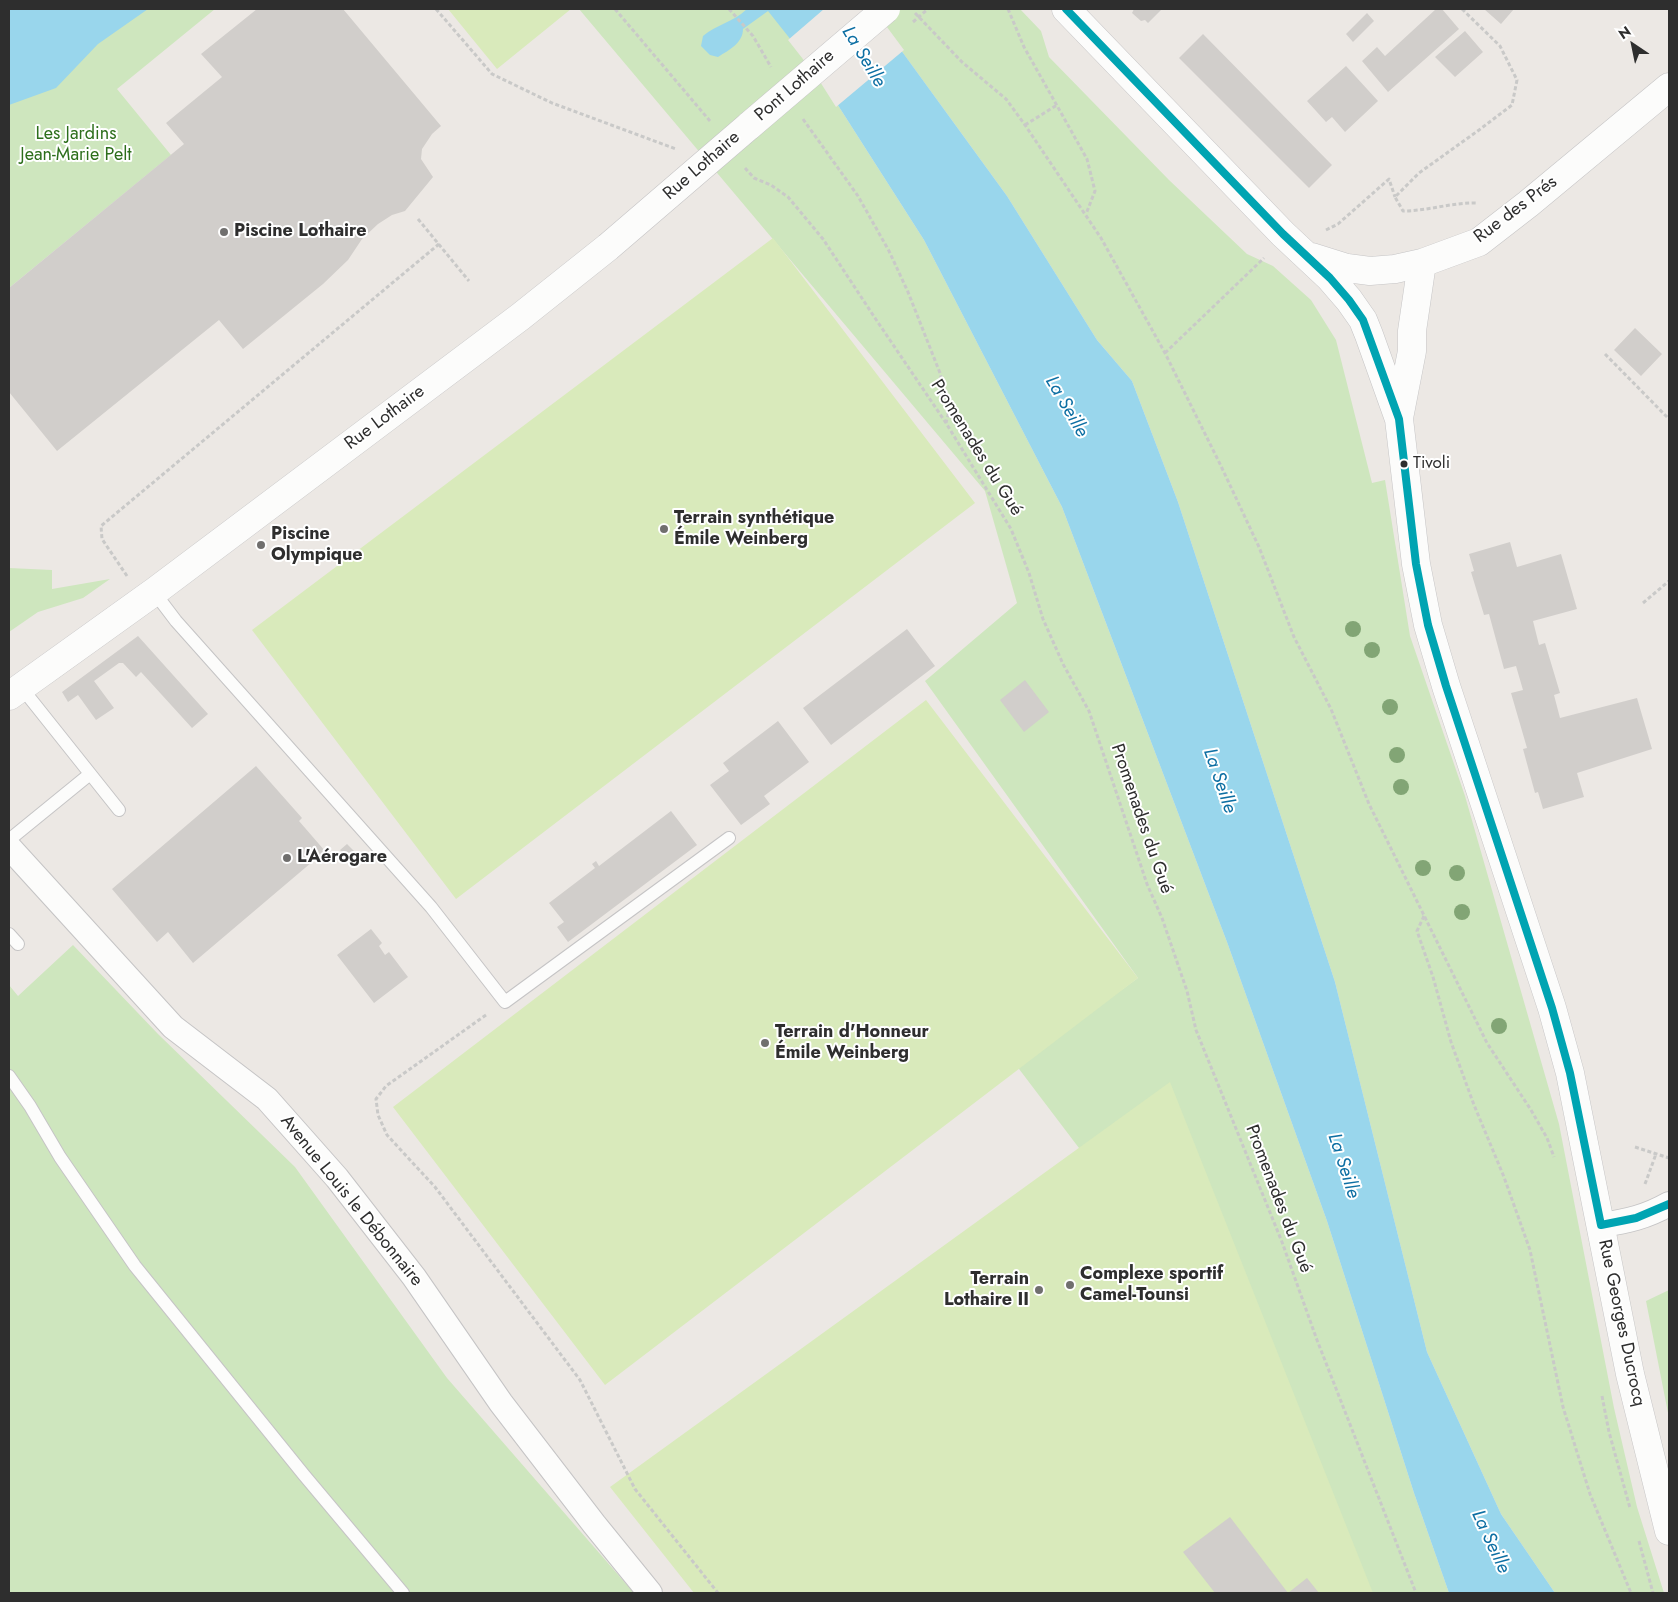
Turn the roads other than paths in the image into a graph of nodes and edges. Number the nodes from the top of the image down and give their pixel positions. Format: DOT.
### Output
graph roads {
  1 [pos="886,9"];
  2 [pos="1066,9"];
  3 [pos="1669,87"];
  4 [pos="750,125"];
  5 [pos="1308,256"];
  6 [pos="1422,263"];
  7 [pos="1399,419"];
  8 [pos="149,595"];
  9 [pos="15,691"];
  10 [pos="90,774"];
  11 [pos="119,810"];
  12 [pos="729,838"];
  13 [pos="9,840"];
  14 [pos="9,847"];
  15 [pos="9,934"];
  16 [pos="18,944"];
  17 [pos="9,1076"];
  18 [pos="1669,1204"];
  19 [pos="1602,1225"];
  20 [pos="1669,1531"];
  21 [pos="403,1593"];
  22 [pos="650,1593"];
  1 -- 4 [label="street, Pont Lothaire, bridge"];
  2 -- 5 [label="street, Rue Georges Ducrocq"];
  3 -- 6 [label="street, Rue des Prés"];
  4 -- 8 [label="street, Rue Lothaire"];
  5 -- 6 [label="street, Rue des Prés"];
  5 -- 7 [label="street, Rue Georges Ducrocq"];
  6 -- 7 [label="street, Rue Georges Ducrocq"];
  7 -- 19 [label="street, Rue Georges Ducrocq"];
  8 -- 9 [label="street, Rue Lothaire"];
  8 -- 12 [label="lane"];
  9 -- 10 [label="lane"];
  10 -- 11 [label="lane"];
  10 -- 13 [label="lane"];
  14 -- 22 [label="street, Avenue Louis le Débonnaire"];
  15 -- 16 [label="lane"];
  17 -- 21 [label="lane"];
  18 -- 19 [label="street"];
  19 -- 20 [label="street, Rue Georges Ducrocq"];
}
